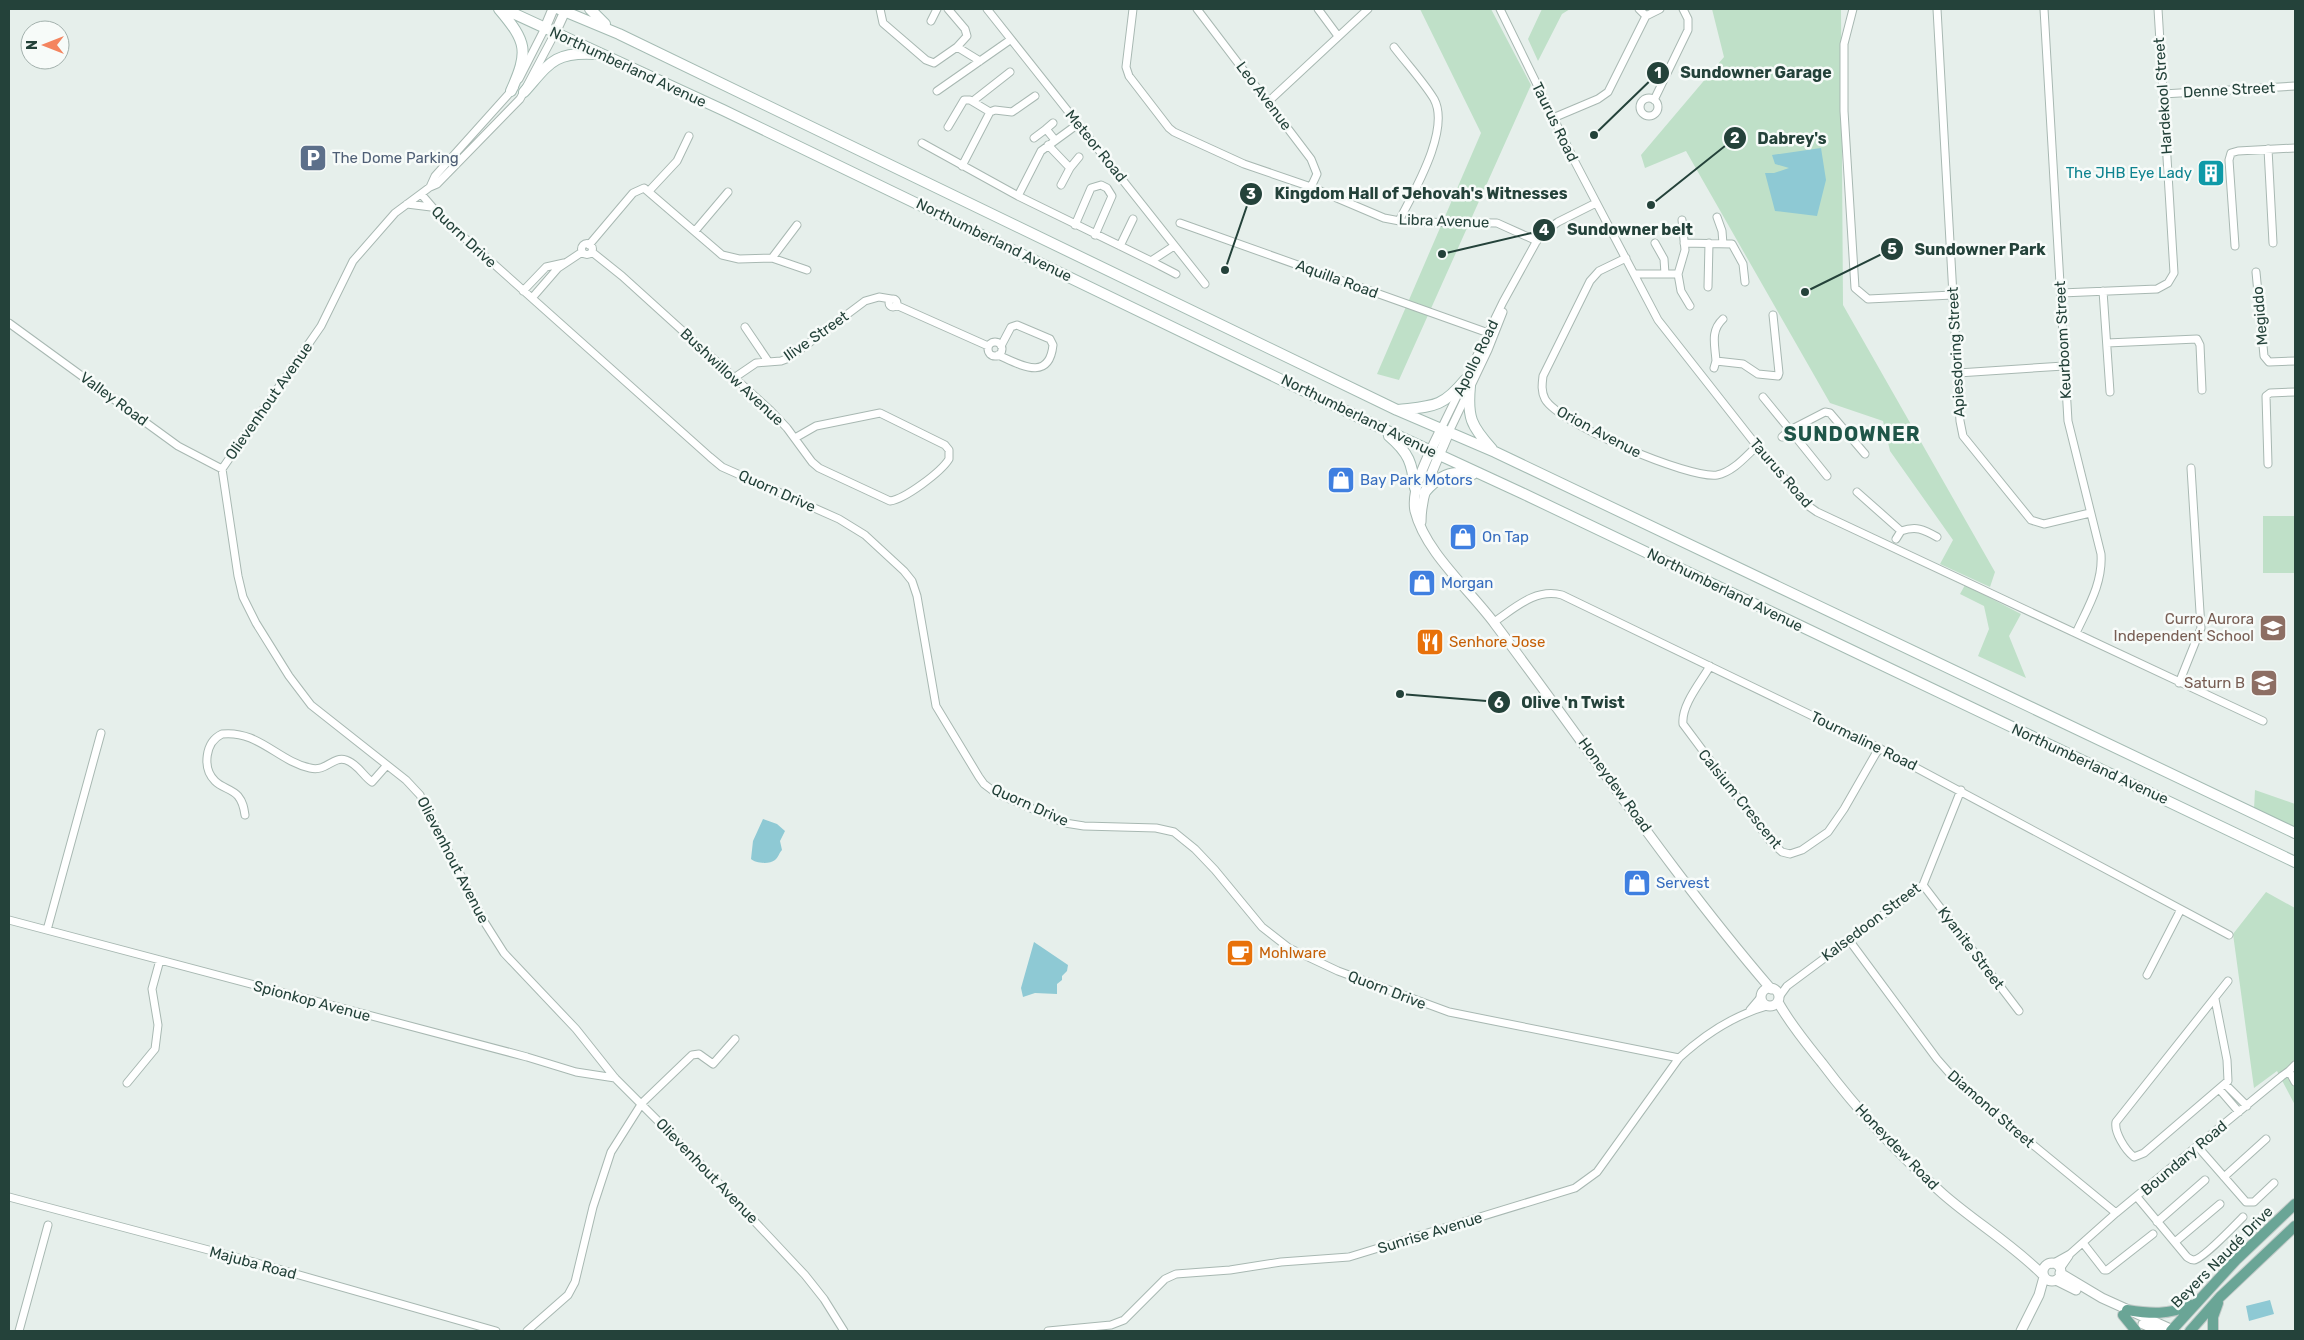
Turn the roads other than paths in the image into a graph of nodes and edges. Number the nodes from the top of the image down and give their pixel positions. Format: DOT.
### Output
graph roads {
  1 [pos="499,9"];
  2 [pos="504,9"];
  3 [pos="553,9"];
  4 [pos="590,9"];
  5 [pos="880,9"];
  6 [pos="937,9"];
  7 [pos="948,9"];
  8 [pos="987,9"];
  9 [pos="1133,9"];
  10 [pos="1197,9"];
  11 [pos="1318,9"];
  12 [pos="1368,9"];
  13 [pos="1500,9"];
  14 [pos="1639,9"];
  15 [pos="1660,9"];
  16 [pos="1683,9"];
  17 [pos="1853,9"];
  18 [pos="1937,9"];
  19 [pos="2044,9"];
  20 [pos="2158,9"];
  21 [pos="563,10"];
  22 [pos="1646,16"];
  23 [pos="931,21"];
  24 [pos="545,28"];
  25 [pos="555,33"];
  26 [pos="619,34"];
  27 [pos="1338,36"];
  28 [pos="1010,40"];
  29 [pos="957,47"];
  30 [pos="1394,47"];
  31 [pos="600,54"];
  32 [pos="980,61"];
  33 [pos="1010,72"];
  34 [pos="2295,86"];
  35 [pos="512,91"];
  36 [pos="936,91"];
  37 [pos="524,92"];
  38 [pos="2163,94"];
  39 [pos="1035,96"];
  40 [pos="1654,100"];
  41 [pos="973,101"];
  42 [pos="1268,102"];
  43 [pos="990,112"];
  44 [pos="1553,118"];
  45 [pos="1053,123"];
  46 [pos="1078,124"];
  47 [pos="948,128"];
  48 [pos="1046,129"];
  49 [pos="689,136"];
  50 [pos="1034,138"];
  51 [pos="1055,140"];
  52 [pos="922,144"];
  53 [pos="1048,146"];
  54 [pos="2295,148"];
  55 [pos="2268,149"];
  56 [pos="1079,157"];
  57 [pos="962,166"];
  58 [pos="1070,168"];
  59 [pos="1061,185"];
  60 [pos="430,187"];
  61 [pos="1311,187"];
  62 [pos="649,191"];
  63 [pos="728,192"];
  64 [pos="422,195"];
  65 [pos="1018,196"];
  66 [pos="1596,203"];
  67 [pos="407,204"];
  68 [pos="431,207"];
  69 [pos="1717,217"];
  70 [pos="1133,220"];
  71 [pos="1682,220"];
  72 [pos="1399,221"];
  73 [pos="1180,223"];
  74 [pos="797,225"];
  75 [pos="1075,225"];
  76 [pos="695,231"];
  77 [pos="1095,234"];
  78 [pos="1537,241"];
  79 [pos="1655,243"];
  80 [pos="1709,243"];
  81 [pos="2273,243"];
  82 [pos="1684,244"];
  83 [pos="1723,244"];
  84 [pos="1120,246"];
  85 [pos="1174,246"];
  86 [pos="2235,246"];
  87 [pos="590,248"];
  88 [pos="772,258"];
  89 [pos="1626,258"];
  90 [pos="1151,261"];
  91 [pos="564,263"];
  92 [pos="807,270"];
  93 [pos="2256,272"];
  94 [pos="1176,274"];
  95 [pos="1634,274"];
  96 [pos="1665,274"];
  97 [pos="1678,274"];
  98 [pos="1745,282"];
  99 [pos="1204,284"];
  100 [pos="1708,287"];
  101 [pos="523,291"];
  102 [pos="2103,291"];
  103 [pos="2061,293"];
  104 [pos="1953,295"];
  105 [pos="532,298"];
  106 [pos="1690,306"];
  107 [pos="1773,315"];
  108 [pos="1723,319"];
  109 [pos="9,323"];
  110 [pos="745,328"];
  111 [pos="1491,333"];
  112 [pos="2107,343"];
  113 [pos="988,346"];
  114 [pos="1001,346"];
  115 [pos="998,355"];
  116 [pos="768,361"];
  117 [pos="2295,361"];
  118 [pos="2064,366"];
  119 [pos="1958,373"];
  120 [pos="734,378"];
  121 [pos="1467,383"];
  122 [pos="2202,390"];
  123 [pos="2110,392"];
  124 [pos="2295,392"];
  125 [pos="1763,397"];
  126 [pos="1397,410"];
  127 [pos="1379,427"];
  128 [pos="1790,430"];
  129 [pos="1445,431"];
  130 [pos="1782,437"];
  131 [pos="795,438"];
  132 [pos="1757,446"];
  133 [pos="1494,452"];
  134 [pos="1436,453"];
  135 [pos="1865,454"];
  136 [pos="2268,464"];
  137 [pos="2191,468"];
  138 [pos="222,469"];
  139 [pos="1484,475"];
  140 [pos="1827,476"];
  141 [pos="1420,491"];
  142 [pos="1857,492"];
  143 [pos="2090,513"];
  144 [pos="1901,531"];
  145 [pos="1937,537"];
  146 [pos="1896,539"];
  147 [pos="1494,622"];
  148 [pos="2076,633"];
  149 [pos="1710,666"];
  150 [pos="2179,683"];
  151 [pos="2263,721"];
  152 [pos="101,733"];
  153 [pos="1879,748"];
  154 [pos="388,765"];
  155 [pos="1961,790"];
  156 [pos="246,815"];
  157 [pos="2295,833"];
  158 [pos="2295,862"];
  159 [pos="1924,885"];
  160 [pos="2180,910"];
  161 [pos="9,920"];
  162 [pos="47,930"];
  163 [pos="2229,935"];
  164 [pos="1849,940"];
  165 [pos="160,960"];
  166 [pos="1756,971"];
  167 [pos="2146,975"];
  168 [pos="2228,981"];
  169 [pos="1761,995"];
  170 [pos="1773,998"];
  171 [pos="2215,999"];
  172 [pos="1750,1011"];
  173 [pos="2019,1011"];
  174 [pos="736,1039"];
  175 [pos="1679,1058"];
  176 [pos="2295,1065"];
  177 [pos="2289,1071"];
  178 [pos="615,1078"];
  179 [pos="2295,1082"];
  180 [pos="126,1083"];
  181 [pos="2223,1087"];
  182 [pos="642,1103"];
  183 [pos="2247,1106"];
  184 [pos="2239,1112"];
  185 [pos="2266,1139"];
  186 [pos="2198,1147"];
  187 [pos="2224,1177"];
  188 [pos="2205,1180"];
  189 [pos="2274,1183"];
  190 [pos="9,1197"];
  191 [pos="2137,1197"];
  192 [pos="2220,1204"];
  193 [pos="2295,1204"];
  194 [pos="2116,1213"];
  195 [pos="2243,1217"];
  196 [pos="2157,1222"];
  197 [pos="48,1225"];
  198 [pos="2295,1226"];
  199 [pos="2153,1234"];
  200 [pos="2175,1242"];
  201 [pos="2083,1243"];
  202 [pos="2024,1255"];
  203 [pos="2055,1272"];
  204 [pos="2044,1276"];
  205 [pos="2039,1295"];
  206 [pos="2220,1298"];
  207 [pos="2194,1304"];
  208 [pos="2125,1312"];
  209 [pos="19,1331"];
  210 [pos="496,1331"];
  211 [pos="527,1331"];
  212 [pos="844,1331"];
  213 [pos="1048,1331"];
  214 [pos="2021,1331"];
  215 [pos="2136,1331"];
  216 [pos="2159,1331"];
  217 [pos="2173,1331"];
  218 [pos="2190,1331"];
  219 [pos="2213,1331"];
  1 -- 35 [label="main road"];
  2 -- 24 [label="main road, Northumberland Avenue"];
  3 -- 24 [label="street, Olievenhout Avenue"];
  4 -- 26 [label="main road"];
  5 -- 29 [label="street"];
  6 -- 23 [label="street"];
  7 -- 29 [label="street"];
  8 -- 28 [label="street, Meteor Road"];
  9 -- 61 [label="street, Libra Avenue"];
  10 -- 42 [label="street, Leo Avenue"];
  11 -- 27 [label="street"];
  12 -- 27 [label="street"];
  13 -- 44 [label="street, Taurus Road"];
  14 -- 22 [label="street"];
  15 -- 22 [label="street"];
  16 -- 40 [label="street"];
  17 -- 104 [label="street"];
  18 -- 104 [label="street, Apiesdoring Street"];
  19 -- 103 [label="street, Keurboom Street"];
  20 -- 38 [label="street, Hardekool Street"];
  21 -- 25 [label="street, Olievenhout Avenue"];
  21 -- 26 [label="main road, Northumberland Avenue"];
  22 -- 44 [label="street"];
  24 -- 25 [label="main road, Northumberland Avenue"];
  24 -- 35 [label="street, Olievenhout Avenue"];
  25 -- 31 [label="main road, Northumberland Avenue"];
  25 -- 37 [label="street, Olievenhout Avenue"];
  26 -- 126 [label="main road, Northumberland Avenue"];
  27 -- 42 [label="street"];
  28 -- 32 [label="street"];
  28 -- 46 [label="street, Meteor Road"];
  29 -- 32 [label="street"];
  30 -- 72 [label="street"];
  31 -- 37 [label="main road"];
  31 -- 127 [label="main road, Northumberland Avenue"];
  32 -- 36 [label="street"];
  33 -- 41 [label="street"];
  34 -- 38 [label="street, Denne Street"];
  35 -- 60 [label="street, Olievenhout Avenue"];
  37 -- 60 [label="street, Olievenhout Avenue"];
  38 -- 102 [label="street, Hardekool Street"];
  39 -- 43 [label="street"];
  41 -- 43 [label="street"];
  41 -- 47 [label="street"];
  42 -- 61 [label="street, Leo Avenue"];
  43 -- 57 [label="street"];
  44 -- 66 [label="street, Taurus Road"];
  45 -- 48 [label="street"];
  46 -- 51 [label="street"];
  46 -- 85 [label="street, Meteor Road"];
  48 -- 50 [label="street"];
  48 -- 51 [label="street"];
  49 -- 62 [label="street"];
  51 -- 53 [label="street"];
  52 -- 57 [label="street"];
  53 -- 58 [label="street"];
  53 -- 65 [label="street"];
  54 -- 55 [label="street"];
  55 -- 81 [label="street"];
  55 -- 86 [label="street"];
  56 -- 58 [label="street"];
  57 -- 65 [label="street"];
  58 -- 59 [label="street"];
  60 -- 64 [label="street, Olievenhout Avenue"];
  61 -- 72 [label="street, Libra Avenue"];
  62 -- 76 [label="street"];
  62 -- 87 [label="street"];
  63 -- 76 [label="street"];
  64 -- 67 [label="street, Olievenhout Avenue"];
  64 -- 68 [label="street, Quorn Drive"];
  65 -- 75 [label="street"];
  66 -- 78 [label="street, Apollo Road"];
  66 -- 89 [label="street, Taurus Road"];
  67 -- 68 [label="street"];
  67 -- 138 [label="street, Olievenhout Avenue"];
  68 -- 101 [label="street, Quorn Drive"];
  69 -- 83 [label="street"];
  70 -- 84 [label="street"];
  71 -- 82 [label="street"];
  72 -- 78 [label="street, Libra Avenue"];
  73 -- 111 [label="street, Aquilla Road"];
  74 -- 88 [label="street"];
  75 -- 77 [label="street"];
  75 -- 77 [label="street"];
  76 -- 88 [label="street"];
  77 -- 84 [label="street"];
  78 -- 111 [label="street, Apollo Road"];
  79 -- 96 [label="street"];
  80 -- 82 [label="street"];
  80 -- 83 [label="street"];
  80 -- 100 [label="street"];
  82 -- 97 [label="street"];
  83 -- 98 [label="street"];
  84 -- 90 [label="street"];
  85 -- 90 [label="street"];
  85 -- 99 [label="street, Meteor Road"];
  87 -- 91 [label="street"];
  87 -- 120 [label="street, Bushwillow Avenue"];
  88 -- 92 [label="street"];
  89 -- 95 [label="street, Taurus Road"];
  89 -- 132 [label="street, Orion Avenue"];
  90 -- 94 [label="street"];
  91 -- 101 [label="street"];
  91 -- 105 [label="street"];
  93 -- 117 [label="street, Megiddo"];
  95 -- 96 [label="street"];
  95 -- 132 [label="street, Taurus Road"];
  96 -- 97 [label="street"];
  97 -- 106 [label="street"];
  101 -- 105 [label="street, Quorn Drive"];
  102 -- 103 [label="street, Hardekool Street"];
  102 -- 112 [label="street"];
  103 -- 118 [label="street, Keurboom Street"];
  104 -- 119 [label="street, Apiesdoring Street"];
  105 -- 175 [label="street, Quorn Drive"];
  107 -- 108 [label="street"];
  109 -- 138 [label="street, Valley Road"];
  110 -- 116 [label="street"];
  111 -- 121 [label="street, Apollo Road"];
  112 -- 122 [label="street"];
  112 -- 123 [label="street"];
  113 -- 114 [label="street"];
  113 -- 115 [label="street"];
  113 -- 116 [label="street, Ilive Street"];
  114 -- 115 [label="street"];
  114 -- 115 [label="street"];
  116 -- 120 [label="street, Ilive Street"];
  118 -- 119 [label="street"];
  118 -- 143 [label="street, Keurboom Street"];
  119 -- 143 [label="street, Apiesdoring Street"];
  120 -- 131 [label="street, Bushwillow Avenue"];
  121 -- 126 [label="main road"];
  121 -- 129 [label="street, Apollo Road"];
  121 -- 133 [label="main road"];
  124 -- 136 [label="street"];
  125 -- 128 [label="street"];
  126 -- 129 [label="main road, Northumberland Avenue"];
  127 -- 134 [label="main road, Northumberland Avenue"];
  127 -- 141 [label="main road"];
  128 -- 130 [label="street"];
  128 -- 135 [label="street"];
  128 -- 140 [label="street"];
  129 -- 133 [label="main road, Northumberland Avenue"];
  129 -- 134 [label="street, Honeydew Road"];
  131 -- 131 [label="street, Bushwillow Avenue"];
  132 -- 148 [label="street, Taurus Road"];
  133 -- 157 [label="main road, Northumberland Avenue"];
  134 -- 139 [label="main road, Northumberland Avenue"];
  134 -- 141 [label="street, Honeydew Road"];
  137 -- 150 [label="street"];
  138 -- 154 [label="street, Olievenhout Avenue"];
  139 -- 141 [label="main road"];
  139 -- 158 [label="main road, Northumberland Avenue"];
  141 -- 147 [label="street, Honeydew Road"];
  142 -- 144 [label="street"];
  143 -- 148 [label="street, Keurboom Street"];
  144 -- 145 [label="street"];
  144 -- 146 [label="street"];
  147 -- 149 [label="street, Tourmaline Road"];
  147 -- 166 [label="street, Honeydew Road"];
  148 -- 150 [label="street, Taurus Road"];
  149 -- 153 [label="street, Tourmaline Road"];
  149 -- 153 [label="street, Calsium Crescent"];
  150 -- 151 [label="street, Taurus Road"];
  152 -- 162 [label="street"];
  153 -- 155 [label="street, Tourmaline Road"];
  154 -- 156 [label="street"];
  154 -- 178 [label="street, Olievenhout Avenue"];
  155 -- 159 [label="street, Kalsedoon Street"];
  155 -- 160 [label="street, Tourmaline Road"];
  159 -- 164 [label="street, Kalsedoon Street"];
  159 -- 173 [label="street, Kyanite Street"];
  160 -- 163 [label="street, Tourmaline Road"];
  160 -- 167 [label="street"];
  161 -- 162 [label="street, Spionkop Avenue"];
  162 -- 165 [label="street, Spionkop Avenue"];
  164 -- 170 [label="street, Kalsedoon Street"];
  164 -- 194 [label="street, Diamond Street"];
  165 -- 178 [label="street, Spionkop Avenue"];
  165 -- 180 [label="street"];
  166 -- 169 [label="street, Honeydew Road"];
  166 -- 170 [label="street, Honeydew Road"];
  168 -- 171 [label="street"];
  169 -- 170 [label="street"];
  169 -- 170 [label="street"];
  169 -- 172 [label="street, Sunrise Avenue"];
  170 -- 172 [label="street, Sunrise Avenue"];
  170 -- 202 [label="street, Honeydew Road"];
  171 -- 181 [label="street"];
  171 -- 181 [label="street"];
  172 -- 175 [label="street, Sunrise Avenue"];
  174 -- 182 [label="street"];
  175 -- 213 [label="street, Sunrise Avenue"];
  176 -- 177 [label="street, Boundary Road"];
  177 -- 179 [label="street"];
  177 -- 183 [label="street, Boundary Road"];
  178 -- 182 [label="street, Olievenhout Avenue"];
  181 -- 183 [label="street"];
  181 -- 184 [label="street"];
  182 -- 211 [label="street"];
  182 -- 212 [label="street, Olievenhout Avenue"];
  183 -- 184 [label="street, Boundary Road"];
  184 -- 186 [label="street, Boundary Road"];
  185 -- 187 [label="street"];
  186 -- 187 [label="street"];
  186 -- 191 [label="street, Boundary Road"];
  187 -- 189 [label="street"];
  188 -- 196 [label="street"];
  190 -- 210 [label="street, Majuba Road"];
  191 -- 194 [label="street, Boundary Road"];
  191 -- 196 [label="street"];
  192 -- 200 [label="street"];
  193 -- 207 [label="main road, Beyers Naudé Drive"];
  194 -- 201 [label="street, Boundary Road"];
  195 -- 200 [label="street"];
  196 -- 200 [label="street"];
  197 -- 209 [label="street"];
  198 -- 206 [label="main road, Beyers Naudé Drive"];
  199 -- 201 [label="street"];
  201 -- 203 [label="street, Boundary Road"];
  202 -- 203 [label="street, Honeydew Road"];
  202 -- 204 [label="street, Honeydew Road"];
  203 -- 204 [label="street"];
  203 -- 204 [label="street, Boundary Road"];
  203 -- 205 [label="street, Boundary Road"];
  203 -- 208 [label="street, Honeydew Road"];
  204 -- 205 [label="street, Boundary Road"];
  205 -- 214 [label="street, Boundary Road"];
  206 -- 218 [label="main road, Beyers Naudé Drive"];
  206 -- 219 [label="main road"];
  207 -- 208 [label="main road"];
  207 -- 217 [label="main road, Beyers Naudé Drive"];
  208 -- 215 [label="main road"];
  208 -- 216 [label="street, Honeydew Road"];
  208 -- 217 [label="street, Honeydew Road"];
}
